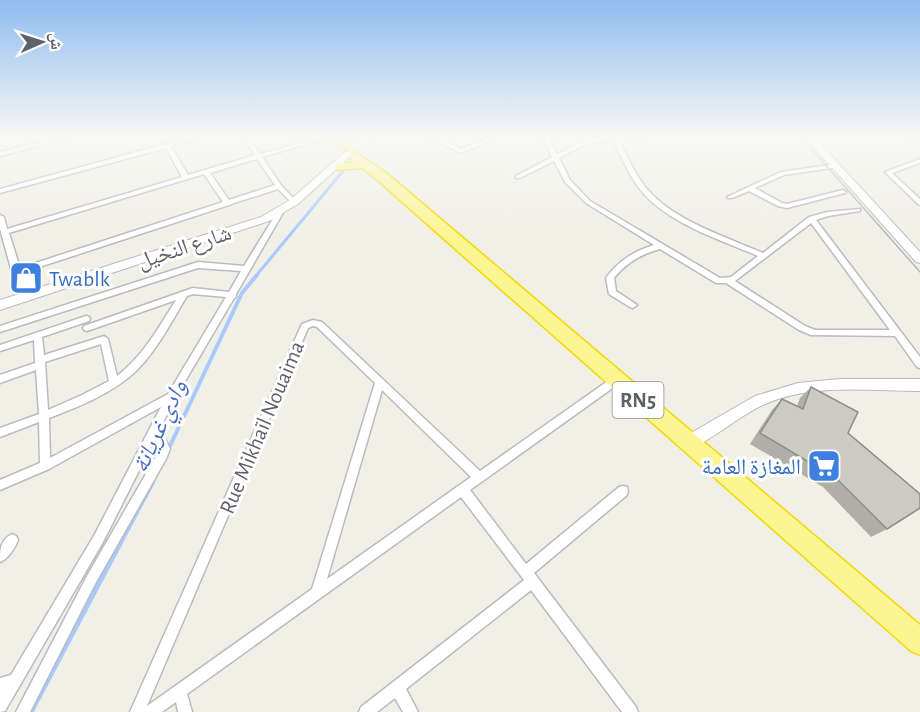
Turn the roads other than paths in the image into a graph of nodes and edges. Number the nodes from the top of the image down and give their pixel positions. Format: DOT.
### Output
graph roads {
  1 [pos="79,169"];
  2 [pos="181,169"];
  3 [pos="215,169"];
  4 [pos="268,169"];
  5 [pos="333,169"];
  6 [pos="333,169"];
  7 [pos="383,169"];
  8 [pos="532,169"];
  9 [pos="561,169"];
  10 [pos="632,169"];
  11 [pos="812,169"];
  12 [pos="839,169"];
  13 [pos="895,169"];
  14 [pos="206,172"];
  15 [pos="518,177"];
  16 [pos="186,178"];
  17 [pos="321,179"];
  18 [pos="279,186"];
  19 [pos="749,188"];
  20 [pos="0,190"];
  21 [pos="843,192"];
  22 [pos="730,197"];
  23 [pos="294,202"];
  24 [pos="920,203"];
  25 [pos="228,204"];
  26 [pos="858,210"];
  27 [pos="281,211"];
  28 [pos="0,218"];
  29 [pos="812,219"];
  30 [pos="5,232"];
  31 [pos="660,246"];
  32 [pos="764,256"];
  33 [pos="919,256"];
  34 [pos="248,269"];
  35 [pos="16,272"];
  36 [pos="729,281"];
  37 [pos="185,293"];
  38 [pos="233,295"];
  39 [pos="25,297"];
  40 [pos="82,302"];
  41 [pos="0,305"];
  42 [pos="633,305"];
  43 [pos="86,324"];
  44 [pos="0,329"];
  45 [pos="897,333"];
  46 [pos="38,336"];
  47 [pos="90,342"];
  48 [pos="0,348"];
  49 [pos="40,363"];
  50 [pos="920,364"];
  51 [pos="619,378"];
  52 [pos="0,380"];
  53 [pos="114,383"];
  54 [pos="379,384"];
  55 [pos="920,385"];
  56 [pos="171,397"];
  57 [pos="44,416"];
  58 [pos="155,429"];
  59 [pos="0,433"];
  60 [pos="693,441"];
  61 [pos="45,466"];
  62 [pos="479,478"];
  63 [pos="0,485"];
  64 [pos="463,490"];
  65 [pos="623,491"];
  66 [pos="12,540"];
  67 [pos="0,556"];
  68 [pos="529,577"];
  69 [pos="318,590"];
  70 [pos="920,627"];
  71 [pos="920,642"];
  72 [pos="14,681"];
  73 [pos="0,685"];
  74 [pos="397,688"];
  75 [pos="180,691"];
  76 [pos="0,706"];
  77 [pos="22,712"];
  78 [pos="137,712"];
  79 [pos="150,712"];
  80 [pos="185,712"];
  81 [pos="366,712"];
  82 [pos="411,712"];
  83 [pos="631,712"];
  1 -- 20 [label="street"];
  2 -- 16 [label="street"];
  3 -- 14 [label="street"];
  4 -- 18 [label="street"];
  5 -- 17 [label="main road"];
  6 -- 17 [label="main road, شارع النخيل"];
  7 -- 51 [label="highway, RN5"];
  8 -- 15 [label="street"];
  9 -- 31 [label="street"];
  10 -- 32 [label="street"];
  11 -- 19 [label="street"];
  12 -- 33 [label="main road"];
  13 -- 24 [label="street"];
  14 -- 16 [label="street"];
  14 -- 25 [label="street"];
  16 -- 30 [label="street"];
  17 -- 23 [label="main road, شارع النخيل"];
  18 -- 23 [label="street"];
  18 -- 25 [label="street"];
  19 -- 21 [label="street"];
  19 -- 22 [label="street"];
  23 -- 27 [label="main road, شارع النخيل"];
  25 -- 35 [label="street"];
  26 -- 29 [label="street"];
  27 -- 34 [label="street"];
  27 -- 39 [label="main road, شارع النخيل"];
  28 -- 30 [label="street"];
  29 -- 32 [label="street"];
  29 -- 45 [label="street"];
  30 -- 35 [label="street"];
  31 -- 36 [label="street"];
  31 -- 42 [label="street"];
  32 -- 36 [label="street"];
  34 -- 38 [label="street"];
  34 -- 40 [label="street"];
  35 -- 39 [label="street"];
  36 -- 45 [label="street"];
  37 -- 38 [label="street"];
  37 -- 43 [label="street"];
  37 -- 53 [label="street"];
  38 -- 56 [label="street"];
  39 -- 41 [label="main road, شارع النخيل"];
  40 -- 43 [label="street"];
  40 -- 44 [label="street"];
  43 -- 46 [label="street"];
  43 -- 47 [label="street"];
  45 -- 50 [label="street"];
  46 -- 48 [label="street"];
  46 -- 49 [label="street"];
  47 -- 49 [label="street"];
  47 -- 53 [label="street"];
  49 -- 52 [label="street"];
  49 -- 57 [label="street"];
  51 -- 60 [label="highway, RN5"];
  51 -- 62 [label="street"];
  53 -- 57 [label="street"];
  54 -- 62 [label="street, Rue Mikhaïl Nouaima"];
  54 -- 69 [label="street"];
  54 -- 78 [label="street, Rue Mikhaïl Nouaima"];
  55 -- 60 [label="main road"];
  56 -- 58 [label="street"];
  56 -- 61 [label="street"];
  57 -- 59 [label="street"];
  57 -- 61 [label="street"];
  58 -- 72 [label="street"];
  58 -- 77 [label="street"];
  60 -- 70 [label="highway, RN5"];
  60 -- 71 [label="highway, RN5"];
  61 -- 63 [label="street"];
  62 -- 64 [label="street"];
  64 -- 68 [label="street"];
  64 -- 69 [label="street"];
  65 -- 68 [label="street"];
  66 -- 67 [label="street"];
  68 -- 74 [label="street"];
  68 -- 83 [label="street"];
  69 -- 75 [label="street"];
  72 -- 73 [label="street"];
  72 -- 76 [label="street"];
  74 -- 81 [label="street"];
  74 -- 82 [label="street"];
  75 -- 79 [label="street"];
  75 -- 80 [label="street"];
}
